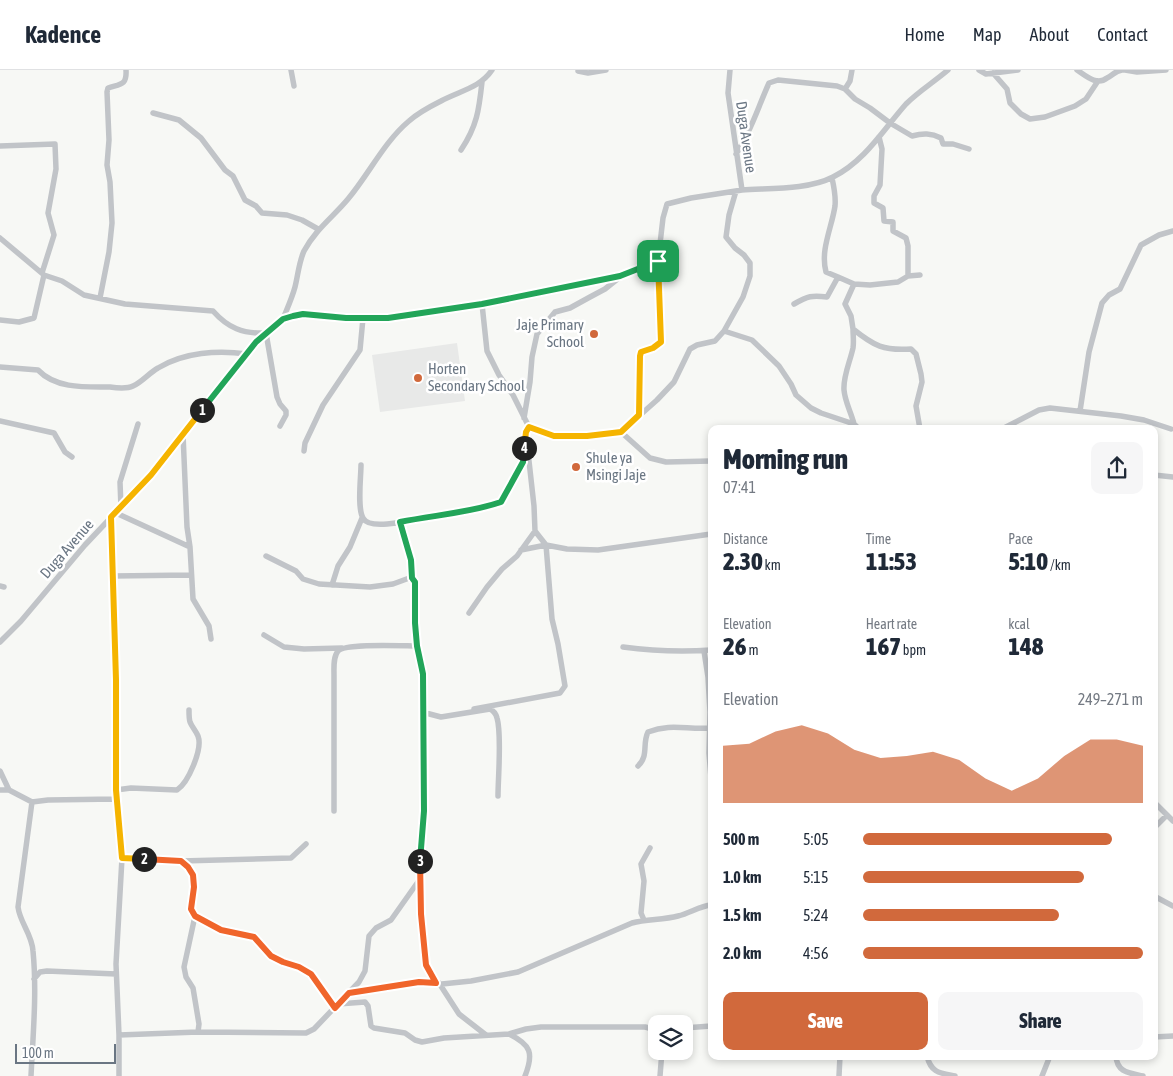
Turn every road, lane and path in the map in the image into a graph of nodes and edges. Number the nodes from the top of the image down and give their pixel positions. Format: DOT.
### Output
graph roads {
  1 [pos="126,70"];
  2 [pos="291,70"];
  3 [pos="492,70"];
  4 [pos="606,70"];
  5 [pos="730,70"];
  6 [pos="852,70"];
  7 [pos="980,70"];
  8 [pos="1018,70"];
  9 [pos="1076,70"];
  10 [pos="1123,70"];
  11 [pos="1166,70"];
  12 [pos="578,71"];
  13 [pos="945,71"];
  14 [pos="993,73"];
  15 [pos="1098,81"];
  16 [pos="482,82"];
  17 [pos="294,86"];
  18 [pos="845,89"];
  19 [pos="153,113"];
  20 [pos="890,123"];
  21 [pos="879,137"];
  22 [pos="0,146"];
  23 [pos="969,149"];
  24 [pos="461,150"];
  25 [pos="736,154"];
  26 [pos="832,178"];
  27 [pos="739,191"];
  28 [pos="318,229"];
  29 [pos="1173,232"];
  30 [pos="0,238"];
  31 [pos="658,261"];
  32 [pos="43,274"];
  33 [pos="920,275"];
  34 [pos="620,276"];
  35 [pos="908,276"];
  36 [pos="838,277"];
  37 [pos="854,284"];
  38 [pos="100,298"];
  39 [pos="482,304"];
  40 [pos="794,304"];
  41 [pos="363,318"];
  42 [pos="283,319"];
  43 [pos="0,320"];
  44 [pos="854,329"];
  45 [pos="724,331"];
  46 [pos="266,333"];
  47 [pos="247,354"];
  48 [pos="0,366"];
  49 [pos="1080,411"];
  50 [pos="639,415"];
  51 [pos="524,418"];
  52 [pos="0,421"];
  53 [pos="138,424"];
  54 [pos="854,424"];
  55 [pos="919,425"];
  56 [pos="1010,425"];
  57 [pos="280,426"];
  58 [pos="1171,429"];
  59 [pos="527,430"];
  60 [pos="621,432"];
  61 [pos="183,434"];
  62 [pos="304,450"];
  63 [pos="72,457"];
  64 [pos="708,461"];
  65 [pos="361,465"];
  66 [pos="1158,475"];
  67 [pos="1173,477"];
  68 [pos="121,508"];
  69 [pos="114,515"];
  70 [pos="362,518"];
  71 [pos="400,522"];
  72 [pos="535,531"];
  73 [pos="708,534"];
  74 [pos="546,545"];
  75 [pos="190,547"];
  76 [pos="521,550"];
  77 [pos="266,556"];
  78 [pos="191,575"];
  79 [pos="113,576"];
  80 [pos="412,578"];
  81 [pos="332,585"];
  82 [pos="469,613"];
  83 [pos="264,635"];
  84 [pos="211,640"];
  85 [pos="0,642"];
  86 [pos="417,646"];
  87 [pos="342,648"];
  88 [pos="623,648"];
  89 [pos="708,650"];
  90 [pos="704,651"];
  91 [pos="708,677"];
  92 [pos="474,709"];
  93 [pos="189,710"];
  94 [pos="422,712"];
  95 [pos="708,728"];
  96 [pos="638,766"];
  97 [pos="0,771"];
  98 [pos="0,790"];
  99 [pos="9,790"];
  100 [pos="116,790"];
  101 [pos="498,796"];
  102 [pos="116,799"];
  103 [pos="32,802"];
  104 [pos="1158,807"];
  105 [pos="334,811"];
  106 [pos="1166,816"];
  107 [pos="1173,820"];
  108 [pos="1158,824"];
  109 [pos="306,844"];
  110 [pos="650,848"];
  111 [pos="122,858"];
  112 [pos="181,861"];
  113 [pos="420,879"];
  114 [pos="1158,898"];
  115 [pos="708,905"];
  116 [pos="1173,906"];
  117 [pos="195,916"];
  118 [pos="644,920"];
  119 [pos="116,974"];
  120 [pos="34,979"];
  121 [pos="437,983"];
  122 [pos="349,993"];
  123 [pos="337,1006"];
  124 [pos="708,1026"];
  125 [pos="693,1027"];
  126 [pos="648,1028"];
  127 [pos="198,1032"];
  128 [pos="509,1034"];
  129 [pos="119,1035"];
  130 [pos="486,1035"];
  131 [pos="1173,1036"];
  132 [pos="1158,1037"];
  133 [pos="661,1060"];
  134 [pos="840,1060"];
  135 [pos="928,1060"];
  136 [pos="1049,1060"];
  137 [pos="1117,1060"];
  138 [pos="1047,1067"];
  139 [pos="30,1076"];
  140 [pos="119,1076"];
  141 [pos="526,1076"];
  142 [pos="660,1076"];
  143 [pos="839,1076"];
  144 [pos="955,1076"];
  145 [pos="1042,1076"];
  146 [pos="1046,1076"];
  147 [pos="1144,1076"];
  1 -- 38 [label="street"];
  2 -- 17 [label="street"];
  3 -- 16 [label="street"];
  4 -- 12 [label="street"];
  5 -- 25 [label="street, Duga Avenue"];
  6 -- 18 [label="street"];
  7 -- 14 [label="street"];
  8 -- 14 [label="street"];
  9 -- 15 [label="street"];
  10 -- 11 [label="street"];
  10 -- 15 [label="street"];
  13 -- 20 [label="street"];
  14 -- 15 [label="street"];
  16 -- 24 [label="street"];
  16 -- 28 [label="street"];
  18 -- 20 [label="street"];
  18 -- 25 [label="street"];
  19 -- 28 [label="street"];
  20 -- 21 [label="street"];
  20 -- 23 [label="street"];
  21 -- 26 [label="street"];
  21 -- 35 [label="street"];
  22 -- 32 [label="street"];
  25 -- 27 [label="street, Duga Avenue"];
  26 -- 27 [label="street"];
  26 -- 36 [label="street"];
  27 -- 31 [label="street, Duga Avenue"];
  27 -- 45 [label="street"];
  28 -- 42 [label="street"];
  29 -- 49 [label="street"];
  30 -- 32 [label="street"];
  31 -- 34 [label="street, Duga Avenue"];
  31 -- 50 [label="street"];
  32 -- 38 [label="street"];
  32 -- 43 [label="street"];
  33 -- 35 [label="street"];
  34 -- 39 [label="street, Duga Avenue"];
  34 -- 51 [label="street"];
  35 -- 37 [label="street"];
  36 -- 37 [label="street"];
  36 -- 40 [label="street"];
  37 -- 44 [label="street"];
  38 -- 46 [label="street"];
  39 -- 41 [label="street, Duga Avenue"];
  39 -- 51 [label="street"];
  41 -- 42 [label="street, Duga Avenue"];
  41 -- 62 [label="street"];
  42 -- 46 [label="street, Duga Avenue"];
  44 -- 54 [label="street"];
  44 -- 55 [label="street"];
  45 -- 50 [label="street"];
  45 -- 54 [label="street"];
  46 -- 47 [label="street, Duga Avenue"];
  46 -- 57 [label="street"];
  47 -- 48 [label="street"];
  47 -- 61 [label="street, Duga Avenue"];
  49 -- 56 [label="street"];
  49 -- 58 [label="street"];
  50 -- 60 [label="street"];
  51 -- 59 [label="street"];
  52 -- 63 [label="street"];
  53 -- 68 [label="street"];
  59 -- 60 [label="street"];
  59 -- 71 [label="street"];
  59 -- 72 [label="street"];
  60 -- 64 [label="street"];
  61 -- 68 [label="street, Duga Avenue"];
  61 -- 75 [label="street"];
  65 -- 70 [label="street"];
  66 -- 67 [label="street"];
  68 -- 69 [label="street, Duga Avenue"];
  69 -- 75 [label="street"];
  69 -- 79 [label="street"];
  69 -- 85 [label="street, Duga Avenue"];
  70 -- 71 [label="street"];
  70 -- 81 [label="street"];
  71 -- 80 [label="street"];
  72 -- 74 [label="street"];
  72 -- 76 [label="street"];
  73 -- 74 [label="street"];
  74 -- 76 [label="street"];
  74 -- 92 [label="street"];
  75 -- 78 [label="street"];
  76 -- 82 [label="street"];
  77 -- 81 [label="street"];
  78 -- 79 [label="street"];
  78 -- 84 [label="street"];
  79 -- 100 [label="street"];
  80 -- 81 [label="street"];
  80 -- 86 [label="street"];
  83 -- 87 [label="street"];
  86 -- 87 [label="street"];
  86 -- 94 [label="street"];
  87 -- 105 [label="street"];
  88 -- 90 [label="street"];
  89 -- 90 [label="street"];
  90 -- 91 [label="street"];
  93 -- 100 [label="street"];
  94 -- 101 [label="street"];
  94 -- 113 [label="street"];
  95 -- 96 [label="street"];
  97 -- 99 [label="street"];
  98 -- 99 [label="street"];
  99 -- 103 [label="street"];
  100 -- 102 [label="street"];
  102 -- 103 [label="street"];
  102 -- 111 [label="street"];
  103 -- 120 [label="street"];
  104 -- 106 [label="street"];
  106 -- 107 [label="street"];
  106 -- 108 [label="street"];
  109 -- 112 [label="street"];
  110 -- 118 [label="street"];
  111 -- 112 [label="street"];
  111 -- 119 [label="street"];
  112 -- 117 [label="street"];
  113 -- 121 [label="street"];
  113 -- 122 [label="street"];
  114 -- 116 [label="street"];
  115 -- 118 [label="street"];
  117 -- 123 [label="street"];
  117 -- 127 [label="street"];
  118 -- 121 [label="street"];
  119 -- 120 [label="street"];
  119 -- 129 [label="street"];
  120 -- 139 [label="street"];
  121 -- 122 [label="street"];
  121 -- 130 [label="street"];
  122 -- 123 [label="street"];
  123 -- 127 [label="street"];
  123 -- 130 [label="street"];
  124 -- 125 [label="street"];
  126 -- 128 [label="street"];
  127 -- 129 [label="street"];
  128 -- 130 [label="street"];
  128 -- 141 [label="street"];
  129 -- 140 [label="street"];
  131 -- 132 [label="street"];
  133 -- 142 [label="street"];
  134 -- 143 [label="street"];
  135 -- 144 [label="street"];
  136 -- 138 [label="street"];
  137 -- 147 [label="street"];
  138 -- 145 [label="street"];
  138 -- 146 [label="street"];
}
